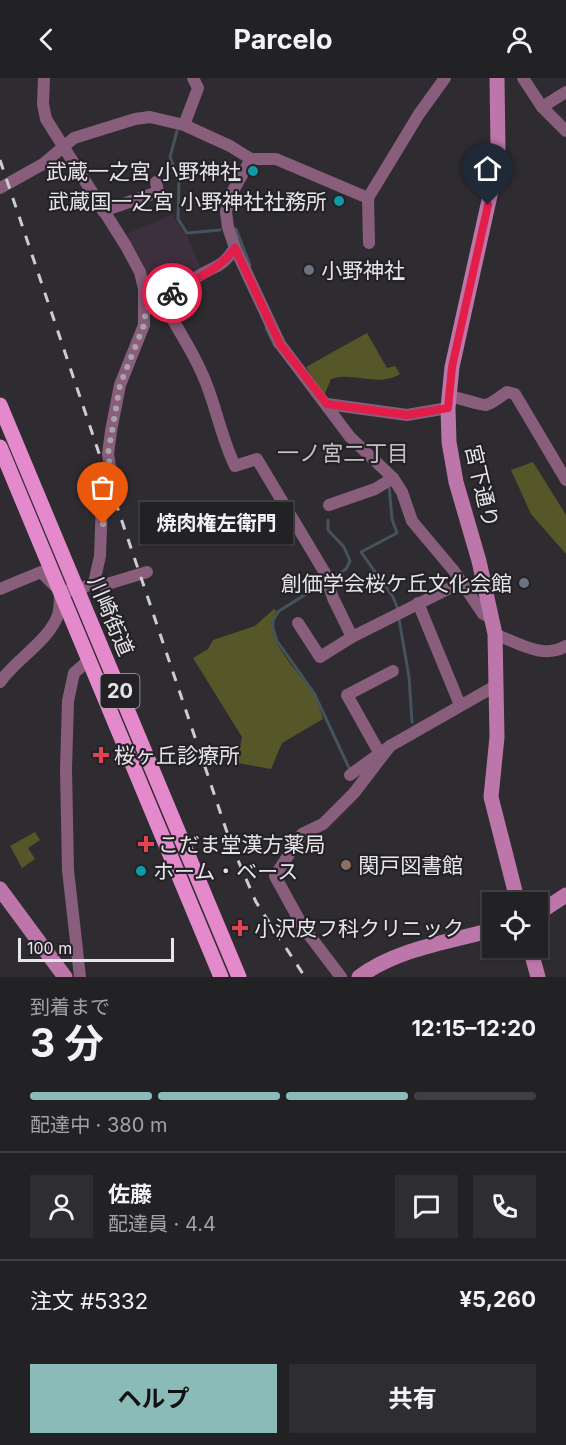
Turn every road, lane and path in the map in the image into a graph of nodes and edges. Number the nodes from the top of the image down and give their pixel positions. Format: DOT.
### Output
graph roads {
  1 [pos="45,78"];
  2 [pos="193,78"];
  3 [pos="446,78"];
  4 [pos="497,78"];
  5 [pos="523,78"];
  6 [pos="566,92"];
  7 [pos="542,107"];
  8 [pos="184,125"];
  9 [pos="566,131"];
  10 [pos="62,147"];
  11 [pos="251,159"];
  12 [pos="156,182"];
  13 [pos="0,188"];
  14 [pos="368,198"];
  15 [pos="103,211"];
  16 [pos="369,243"];
  17 [pos="235,248"];
  18 [pos="162,301"];
  19 [pos="146,308"];
  20 [pos="448,402"];
  21 [pos="327,404"];
  22 [pos="0,405"];
  23 [pos="0,447"];
  24 [pos="389,480"];
  25 [pos="566,480"];
  26 [pos="329,505"];
  27 [pos="147,572"];
  28 [pos="94,583"];
  29 [pos="460,583"];
  30 [pos="1,587"];
  31 [pos="77,590"];
  32 [pos="60,591"];
  33 [pos="418,603"];
  34 [pos="491,618"];
  35 [pos="298,623"];
  36 [pos="495,634"];
  37 [pos="352,637"];
  38 [pos="566,646"];
  39 [pos="89,660"];
  40 [pos="393,671"];
  41 [pos="0,682"];
  42 [pos="497,685"];
  43 [pos="460,705"];
  44 [pos="385,750"];
  45 [pos="350,775"];
  46 [pos="0,889"];
  47 [pos="515,892"];
  48 [pos="566,895"];
  49 [pos="548,907"];
  50 [pos="482,933"];
  51 [pos="533,958"];
  52 [pos="65,977"];
  53 [pos="80,977"];
  54 [pos="221,977"];
  55 [pos="239,977"];
  56 [pos="341,977"];
  57 [pos="359,977"];
  58 [pos="538,977"];
  1 -- 10 [label="street"];
  2 -- 8 [label="street"];
  3 -- 14 [label="street"];
  4 -- 20 [label="street, 宮下通り"];
  5 -- 7 [label="street"];
  6 -- 7 [label="street"];
  7 -- 9 [label="street"];
  8 -- 10 [label="street"];
  8 -- 11 [label="street"];
  10 -- 13 [label="street"];
  10 -- 15 [label="street"];
  11 -- 14 [label="street"];
  11 -- 17 [label="street"];
  12 -- 15 [label="street"];
  14 -- 16 [label="street"];
  15 -- 19 [label="street"];
  17 -- 18 [label="street"];
  17 -- 21 [label="street"];
  18 -- 19 [label="street"];
  18 -- 37 [label="street"];
  19 -- 28 [label="street"];
  20 -- 21 [label="street"];
  20 -- 25 [label="street"];
  20 -- 34 [label="street, 宮下通り"];
  21 -- 24 [label="street"];
  22 -- 31 [label="main road, 川崎街道 / 20"];
  23 -- 32 [label="main road, 川崎街道 / 20"];
  24 -- 26 [label="street"];
  24 -- 29 [label="street"];
  27 -- 28 [label="street"];
  28 -- 31 [label="street"];
  29 -- 33 [label="street"];
  29 -- 34 [label="street"];
  30 -- 32 [label="street"];
  31 -- 32 [label="street"];
  31 -- 55 [label="main road, 川崎街道 / 20"];
  32 -- 39 [label="main road, 川崎街道 / 20"];
  32 -- 41 [label="street"];
  33 -- 37 [label="street"];
  33 -- 43 [label="street"];
  34 -- 36 [label="street, 宮下通り"];
  35 -- 37 [label="street"];
  36 -- 38 [label="street"];
  36 -- 42 [label="street, 宮下通り"];
  39 -- 53 [label="street"];
  39 -- 54 [label="main road, 川崎街道 / 20"];
  40 -- 44 [label="street"];
  42 -- 43 [label="street"];
  42 -- 47 [label="street, 宮下通り"];
  43 -- 44 [label="street"];
  44 -- 45 [label="street"];
  44 -- 56 [label="street"];
  46 -- 52 [label="street"];
  48 -- 49 [label="street"];
  50 -- 57 [label="street"];
  51 -- 58 [label="street"];
}
